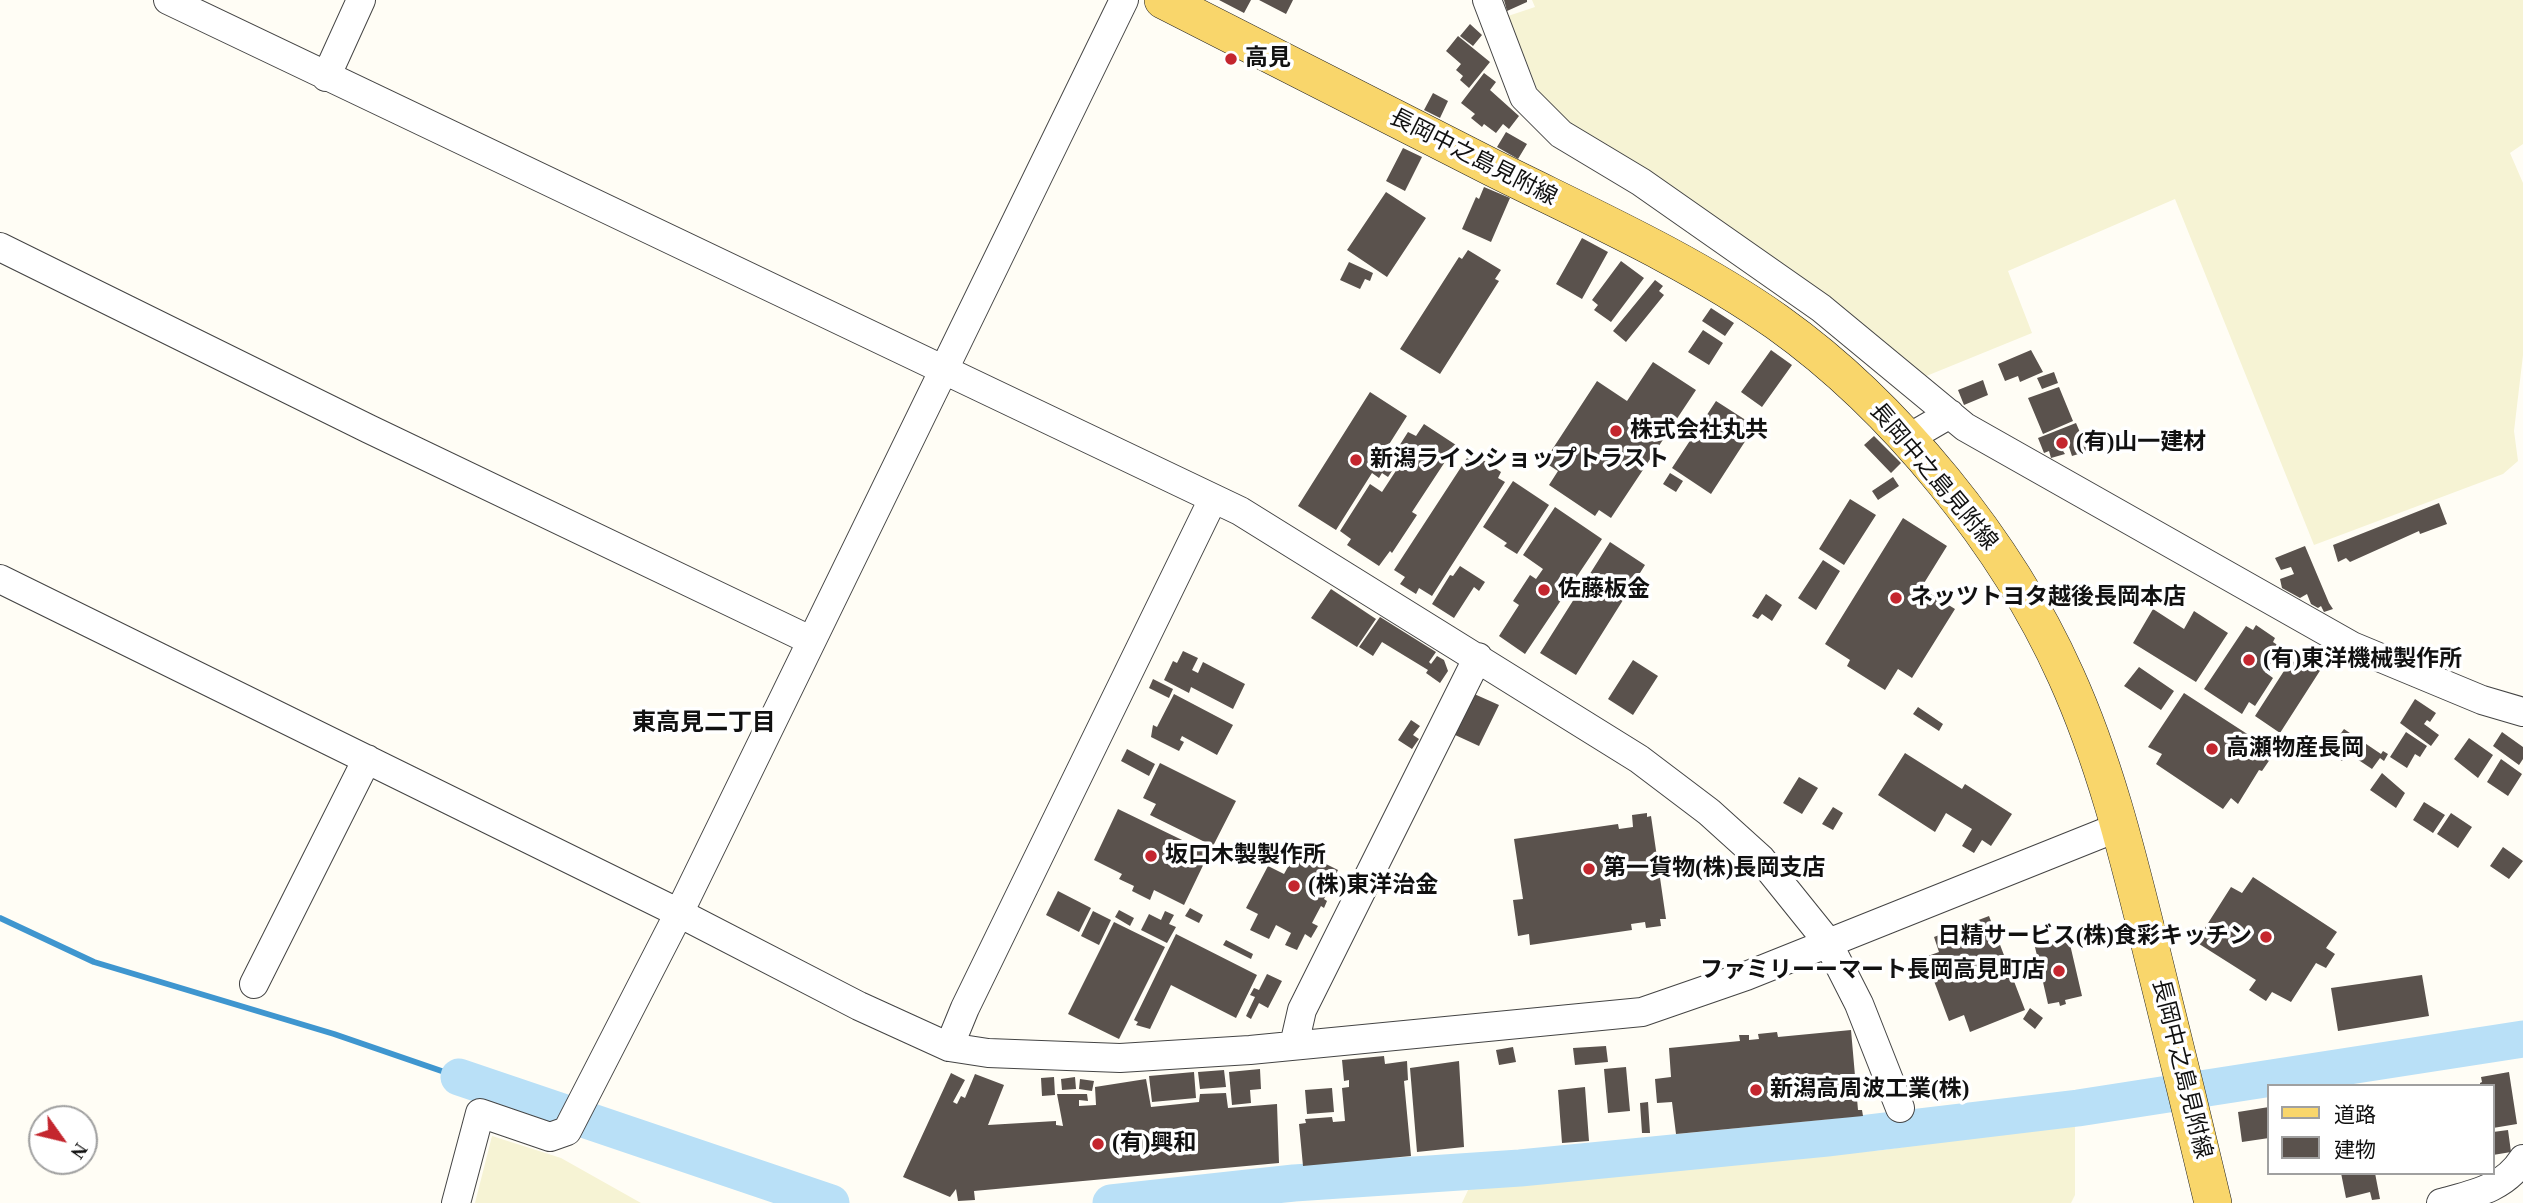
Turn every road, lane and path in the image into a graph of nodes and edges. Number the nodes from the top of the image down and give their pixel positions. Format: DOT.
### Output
graph roads {
  1 [pos="168,0"];
  2 [pos="361,0"];
  3 [pos="1124,0"];
  4 [pos="1163,0"];
  5 [pos="1487,0"];
  6 [pos="326,77"];
  7 [pos="0,247"];
  8 [pos="943,369"];
  9 [pos="1950,414"];
  10 [pos="1907,439"];
  11 [pos="1213,499"];
  12 [pos="0,579"];
  13 [pos="810,640"];
  14 [pos="1478,657"];
  15 [pos="2523,712"];
  16 [pos="367,759"];
  17 [pos="2121,826"];
  18 [pos="679,913"];
  19 [pos="1827,941"];
  20 [pos="254,984"];
  21 [pos="1294,1045"];
  22 [pos="949,1047"];
  23 [pos="1900,1108"];
  24 [pos="2523,1160"];
  25 [pos="456,1203"];
  26 [pos="2213,1203"];
  27 [pos="2441,1203"];
  1 -- 6 [label="street"];
  2 -- 6 [label="street"];
  3 -- 8 [label="street"];
  4 -- 10 [label="main road, 長岡中之島見附線"];
  5 -- 9 [label="street"];
  6 -- 8 [label="street"];
  7 -- 13 [label="street"];
  8 -- 11 [label="street"];
  8 -- 13 [label="street"];
  9 -- 10 [label="street"];
  9 -- 15 [label="street"];
  10 -- 17 [label="main road, 長岡中之島見附線"];
  11 -- 14 [label="street"];
  11 -- 22 [label="street"];
  12 -- 16 [label="street"];
  13 -- 18 [label="street"];
  14 -- 19 [label="street"];
  14 -- 21 [label="street"];
  16 -- 18 [label="street"];
  16 -- 20 [label="street"];
  17 -- 19 [label="street"];
  17 -- 26 [label="main road, 長岡中之島見附線"];
  18 -- 22 [label="street"];
  18 -- 25 [label="street"];
  19 -- 21 [label="street"];
  19 -- 23 [label="street"];
  21 -- 22 [label="street"];
  24 -- 27 [label="street"];
}
